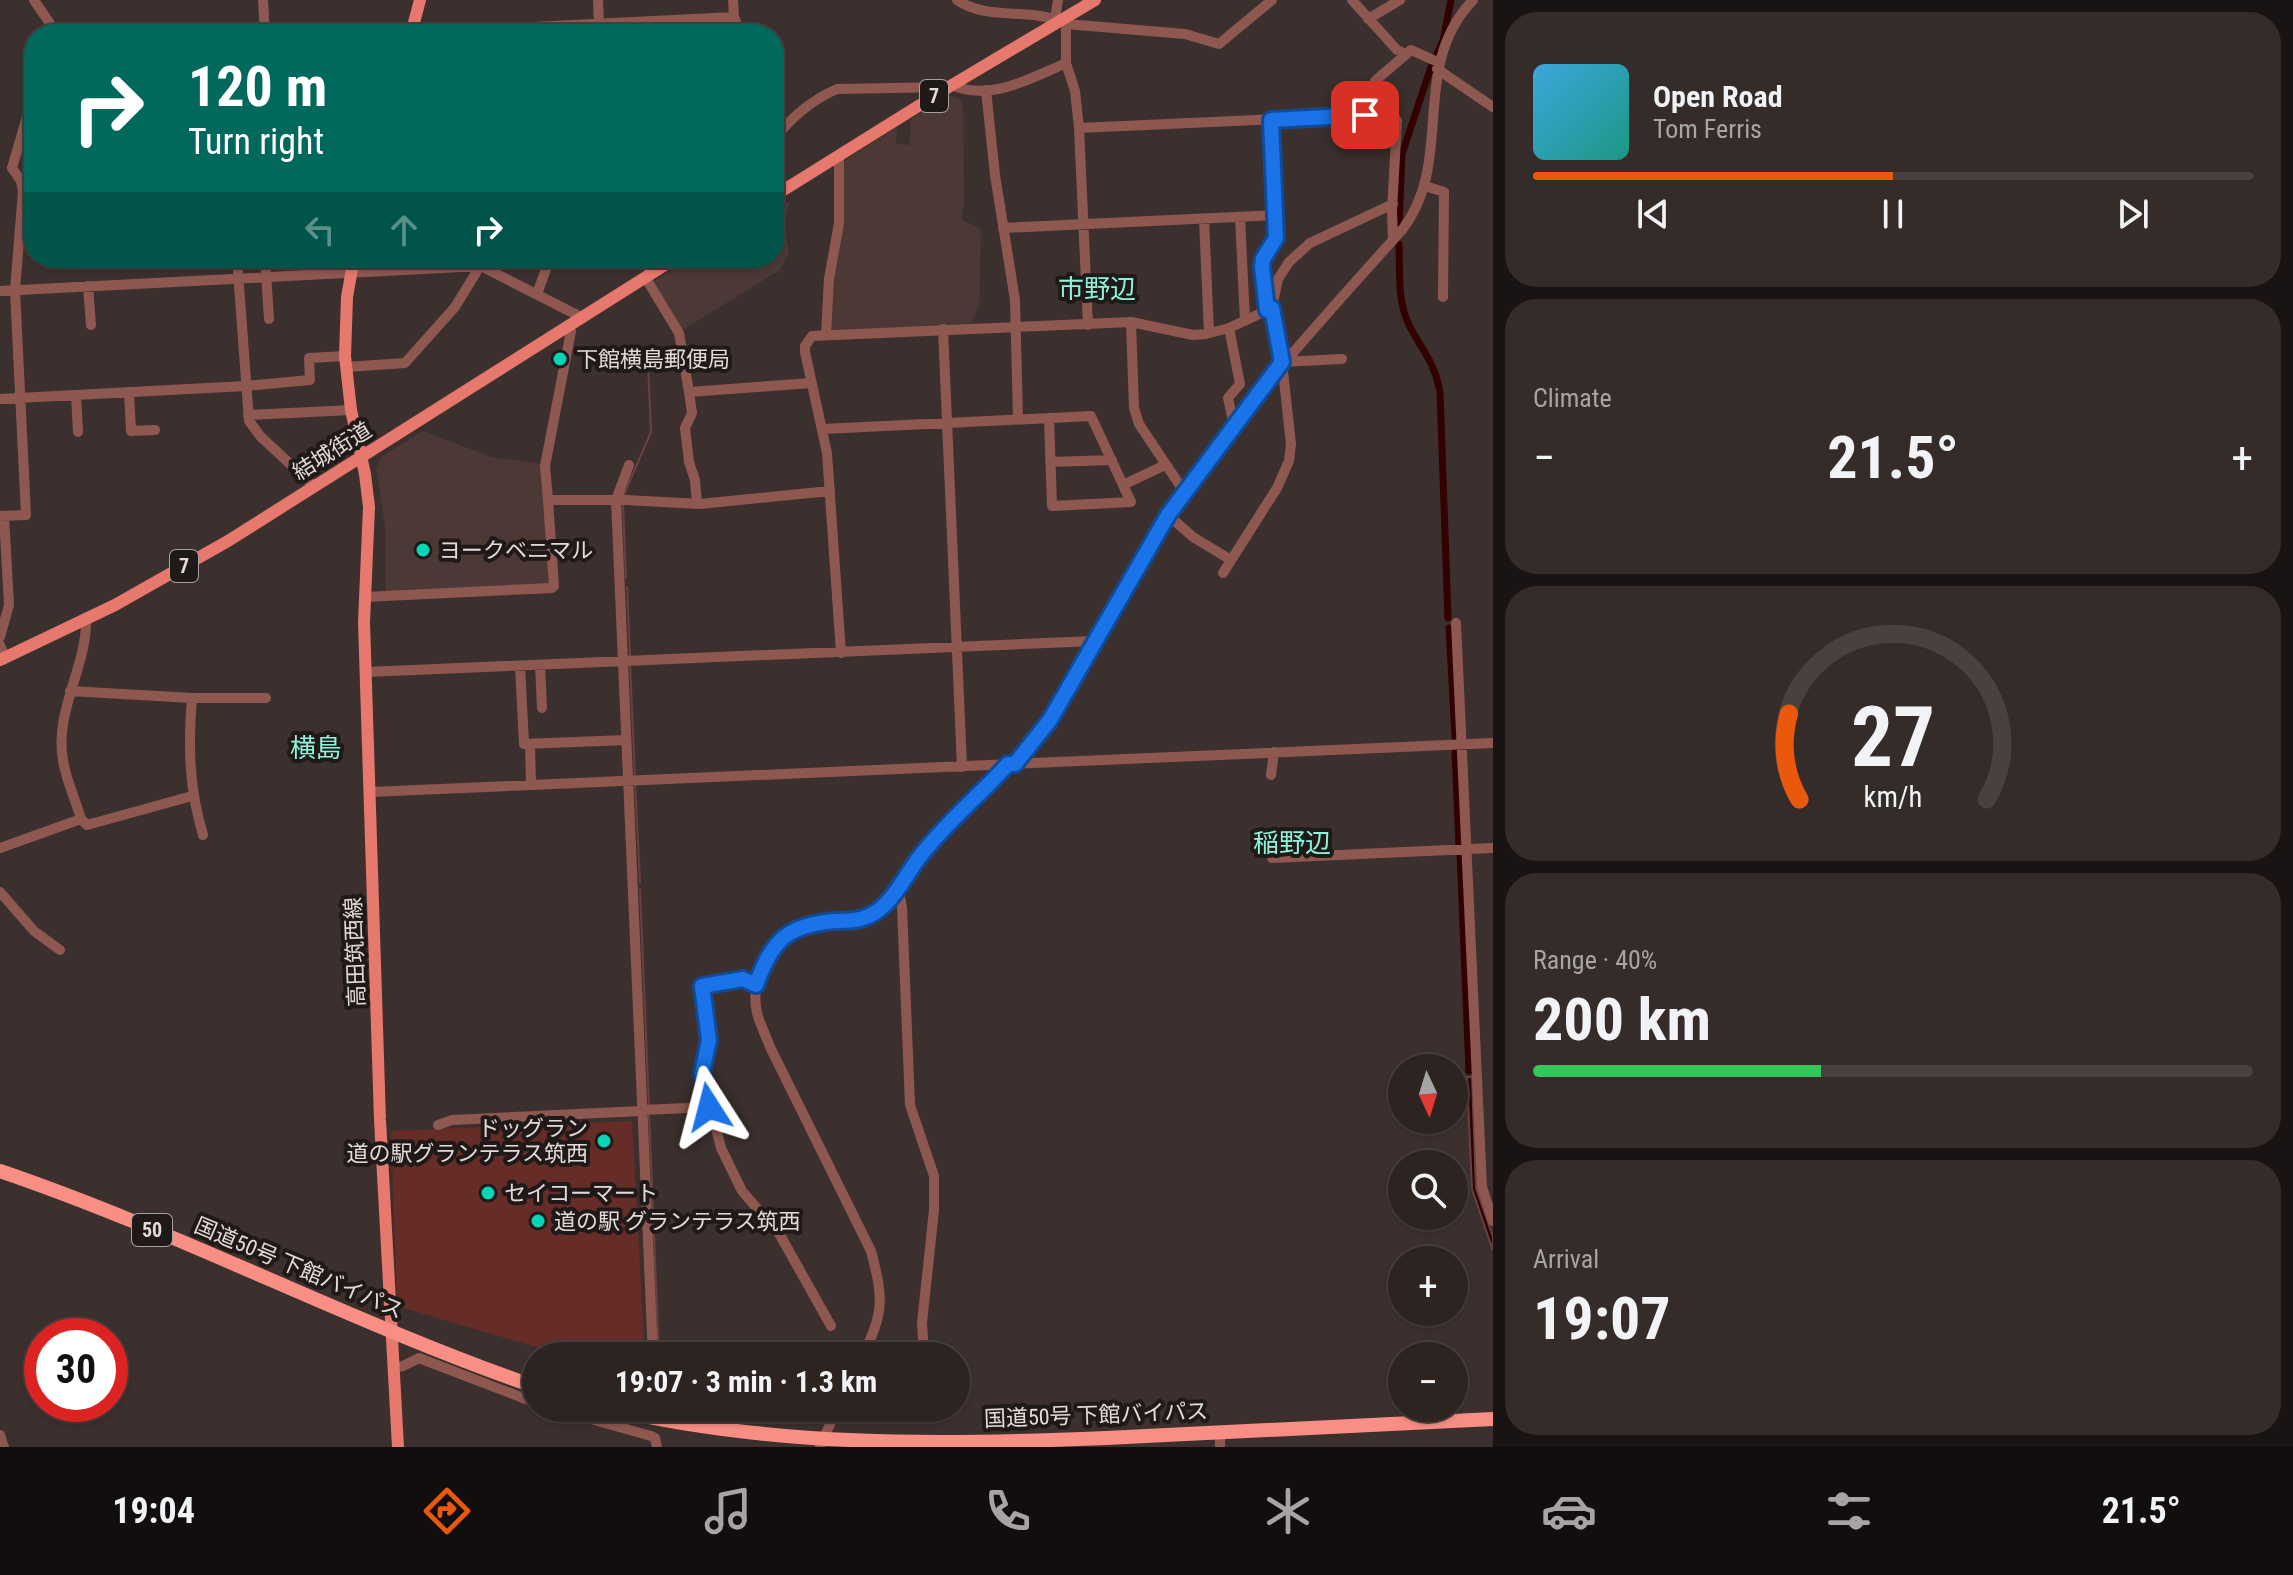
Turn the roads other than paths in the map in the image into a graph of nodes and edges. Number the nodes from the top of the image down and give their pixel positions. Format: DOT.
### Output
graph roads {
  1 [pos="34,0"];
  2 [pos="263,0"];
  3 [pos="420,0"];
  4 [pos="598,0"];
  5 [pos="733,0"];
  6 [pos="957,0"];
  7 [pos="1058,0"];
  8 [pos="1095,0"];
  9 [pos="1272,0"];
  10 [pos="1352,0"];
  11 [pos="1400,0"];
  12 [pos="1473,0"];
  13 [pos="1258,5"];
  14 [pos="734,17"];
  15 [pos="1368,19"];
  16 [pos="1060,22"];
  17 [pos="50,24"];
  18 [pos="264,24"];
  19 [pos="414,24"];
  20 [pos="592,24"];
  21 [pos="624,24"];
  22 [pos="737,24"];
  23 [pos="1406,54"];
  24 [pos="1066,63"];
  25 [pos="1438,66"];
  26 [pos="950,86"];
  27 [pos="986,90"];
  28 [pos="1493,107"];
  29 [pos="1365,115"];
  30 [pos="1271,120"];
  31 [pos="784,126"];
  32 [pos="1079,128"];
  33 [pos="24,136"];
  34 [pos="839,156"];
  35 [pos="6,168"];
  36 [pos="1425,186"];
  37 [pos="784,190"];
  38 [pos="1393,204"];
  39 [pos="1275,215"];
  40 [pos="1240,217"];
  41 [pos="1204,219"];
  42 [pos="1083,223"];
  43 [pos="1003,228"];
  44 [pos="1393,240"];
  45 [pos="238,268"];
  46 [pos="266,268"];
  47 [pos="352,268"];
  48 [pos="404,268"];
  49 [pos="479,268"];
  50 [pos="493,268"];
  51 [pos="546,268"];
  52 [pos="660,268"];
  53 [pos="351,272"];
  54 [pos="266,276"];
  55 [pos="645,277"];
  56 [pos="239,278"];
  57 [pos="88,286"];
  58 [pos="15,290"];
  59 [pos="0,291"];
  60 [pos="537,294"];
  61 [pos="1443,297"];
  62 [pos="1270,309"];
  63 [pos="583,318"];
  64 [pos="269,319"];
  65 [pos="1245,321"];
  66 [pos="1131,322"];
  67 [pos="91,325"];
  68 [pos="1088,325"];
  69 [pos="569,327"];
  70 [pos="1015,328"];
  71 [pos="1229,328"];
  72 [pos="943,329"];
  73 [pos="1209,333"];
  74 [pos="826,335"];
  75 [pos="1342,359"];
  76 [pos="346,362"];
  77 [pos="1282,362"];
  78 [pos="811,383"];
  79 [pos="245,386"];
  80 [pos="129,392"];
  81 [pos="689,392"];
  82 [pos="76,395"];
  83 [pos="21,397"];
  84 [pos="0,399"];
  85 [pos="351,410"];
  86 [pos="248,415"];
  87 [pos="1049,418"];
  88 [pos="1018,419"];
  89 [pos="948,422"];
  90 [pos="1234,425"];
  91 [pos="823,429"];
  92 [pos="155,430"];
  93 [pos="78,432"];
  94 [pos="361,457"];
  95 [pos="1112,460"];
  96 [pos="1050,462"];
  97 [pos="629,465"];
  98 [pos="1165,465"];
  99 [pos="1123,485"];
  100 [pos="314,486"];
  101 [pos="830,491"];
  102 [pos="1185,493"];
  103 [pos="548,500"];
  104 [pos="621,500"];
  105 [pos="697,504"];
  106 [pos="1168,515"];
  107 [pos="2,516"];
  108 [pos="3,548"];
  109 [pos="1231,560"];
  110 [pos="1223,573"];
  111 [pos="365,597"];
  112 [pos="4,610"];
  113 [pos="86,620"];
  114 [pos="1456,623"];
  115 [pos="0,637"];
  116 [pos="1095,641"];
  117 [pos="958,647"];
  118 [pos="1,652"];
  119 [pos="841,653"];
  120 [pos="624,661"];
  121 [pos="540,665"];
  122 [pos="520,666"];
  123 [pos="366,672"];
  124 [pos="70,691"];
  125 [pos="192,698"];
  126 [pos="266,698"];
  127 [pos="542,708"];
  128 [pos="626,740"];
  129 [pos="1493,743"];
  130 [pos="530,744"];
  131 [pos="1462,744"];
  132 [pos="1274,752"];
  133 [pos="1012,764"];
  134 [pos="962,767"];
  135 [pos="1271,775"];
  136 [pos="633,781"];
  137 [pos="531,785"];
  138 [pos="370,792"];
  139 [pos="192,796"];
  140 [pos="81,819"];
  141 [pos="203,835"];
  142 [pos="0,848"];
  143 [pos="1493,848"];
  144 [pos="1467,849"];
  145 [pos="1272,858"];
  146 [pos="898,888"];
  147 [pos="0,892"];
  148 [pos="60,950"];
  149 [pos="756,985"];
  150 [pos="709,1107"];
  151 [pos="1493,1107"];
  152 [pos="646,1110"];
  153 [pos="1478,1110"];
  154 [pos="438,1125"];
  155 [pos="0,1171"];
  156 [pos="1493,1221"];
  157 [pos="831,1326"];
  158 [pos="391,1331"];
  159 [pos="653,1342"];
  160 [pos="869,1342"];
  161 [pos="923,1342"];
  162 [pos="393,1368"];
  163 [pos="522,1382"];
  164 [pos="522,1398"];
  165 [pos="1493,1419"];
  166 [pos="602,1422"];
  167 [pos="668,1422"];
  168 [pos="831,1422"];
  169 [pos="0,1435"];
  170 [pos="1220,1440"];
  171 [pos="821,1444"];
  172 [pos="4,1447"];
  173 [pos="398,1447"];
  174 [pos="657,1447"];
  1 -- 17 [label="street"];
  2 -- 18 [label="street"];
  3 -- 19 [label="main road"];
  4 -- 20 [label="street"];
  5 -- 14 [label="street"];
  6 -- 16 [label="street"];
  7 -- 16 [label="street"];
  8 -- 16 [label="main road, 7"];
  9 -- 13 [label="street"];
  10 -- 15 [label="street"];
  11 -- 15 [label="street"];
  12 -- 25 [label="street"];
  13 -- 16 [label="street"];
  14 -- 21 [label="street"];
  14 -- 22 [label="street"];
  15 -- 23 [label="street"];
  16 -- 24 [label="street"];
  16 -- 26 [label="main road, 7"];
  23 -- 25 [label="street"];
  23 -- 38 [label="street"];
  24 -- 27 [label="street"];
  24 -- 32 [label="street"];
  25 -- 28 [label="street"];
  25 -- 36 [label="street"];
  26 -- 27 [label="street"];
  26 -- 31 [label="street"];
  26 -- 34 [label="main road, 7"];
  27 -- 43 [label="street"];
  29 -- 30 [label="street"];
  30 -- 32 [label="street"];
  30 -- 39 [label="street"];
  32 -- 42 [label="street"];
  33 -- 35 [label="street"];
  34 -- 37 [label="main road, 7"];
  34 -- 74 [label="street"];
  35 -- 58 [label="street"];
  36 -- 44 [label="street"];
  36 -- 61 [label="street"];
  38 -- 44 [label="street"];
  38 -- 62 [label="street"];
  39 -- 40 [label="street"];
  39 -- 62 [label="street"];
  40 -- 41 [label="street"];
  40 -- 65 [label="street"];
  41 -- 42 [label="street"];
  41 -- 73 [label="street"];
  42 -- 43 [label="street"];
  42 -- 68 [label="street"];
  43 -- 70 [label="street"];
  44 -- 77 [label="street"];
  45 -- 56 [label="street"];
  46 -- 54 [label="street"];
  47 -- 53 [label="main road, 高田筑西線"];
  48 -- 53 [label="street"];
  49 -- 76 [label="street"];
  50 -- 60 [label="street"];
  51 -- 60 [label="street"];
  52 -- 55 [label="main road, 結城街道 / 7"];
  53 -- 54 [label="street"];
  53 -- 76 [label="main road, 高田筑西線"];
  54 -- 56 [label="street"];
  54 -- 64 [label="street"];
  55 -- 63 [label="main road, 結城街道 / 7"];
  55 -- 81 [label="street"];
  56 -- 57 [label="street"];
  56 -- 79 [label="street"];
  57 -- 58 [label="street"];
  57 -- 67 [label="street"];
  58 -- 59 [label="street"];
  58 -- 83 [label="street"];
  60 -- 63 [label="street"];
  62 -- 65 [label="street"];
  62 -- 77 [label="street"];
  63 -- 69 [label="main road, 結城街道 / 7"];
  65 -- 71 [label="street"];
  66 -- 68 [label="street"];
  66 -- 73 [label="street"];
  66 -- 98 [label="street"];
  68 -- 70 [label="street"];
  69 -- 94 [label="main road, 結城街道 / 7"];
  69 -- 103 [label="street"];
  70 -- 72 [label="street"];
  70 -- 88 [label="street"];
  71 -- 73 [label="street"];
  71 -- 90 [label="street"];
  72 -- 74 [label="street"];
  72 -- 89 [label="street"];
  74 -- 78 [label="street"];
  75 -- 77 [label="street"];
  76 -- 79 [label="street"];
  76 -- 85 [label="main road, 高田筑西線"];
  77 -- 90 [label="street"];
  77 -- 109 [label="street"];
  78 -- 81 [label="street"];
  78 -- 91 [label="street"];
  79 -- 80 [label="street"];
  79 -- 86 [label="street"];
  80 -- 82 [label="street"];
  80 -- 92 [label="street"];
  81 -- 105 [label="street"];
  82 -- 83 [label="street"];
  82 -- 93 [label="street"];
  83 -- 84 [label="street"];
  83 -- 107 [label="street"];
  85 -- 86 [label="street"];
  85 -- 94 [label="main road, 高田筑西線"];
  86 -- 100 [label="street"];
  87 -- 88 [label="street"];
  87 -- 95 [label="street"];
  87 -- 96 [label="street"];
  88 -- 89 [label="street"];
  89 -- 91 [label="street"];
  89 -- 117 [label="street"];
  90 -- 102 [label="street"];
  91 -- 101 [label="street"];
  94 -- 100 [label="main road, 結城街道 / 7"];
  94 -- 111 [label="main road, 高田筑西線"];
  95 -- 96 [label="street"];
  95 -- 99 [label="street"];
  96 -- 99 [label="street"];
  97 -- 104 [label="street"];
  98 -- 99 [label="street"];
  98 -- 102 [label="street"];
  100 -- 113 [label="main road, 結城街道 / 7"];
  101 -- 105 [label="street"];
  101 -- 119 [label="street"];
  102 -- 106 [label="street"];
  103 -- 104 [label="street"];
  103 -- 111 [label="street"];
  104 -- 105 [label="street"];
  104 -- 120 [label="street"];
  106 -- 109 [label="street"];
  106 -- 116 [label="street"];
  107 -- 108 [label="street"];
  108 -- 112 [label="street"];
  109 -- 110 [label="street"];
  111 -- 123 [label="main road, 高田筑西線"];
  112 -- 115 [label="street"];
  113 -- 118 [label="main road, 結城街道 / 7"];
  113 -- 124 [label="street"];
  114 -- 131 [label="street"];
  116 -- 117 [label="street"];
  116 -- 133 [label="street"];
  117 -- 119 [label="street"];
  117 -- 134 [label="street"];
  119 -- 120 [label="street"];
  120 -- 121 [label="street"];
  120 -- 128 [label="street"];
  121 -- 122 [label="street"];
  121 -- 127 [label="street"];
  122 -- 123 [label="street"];
  122 -- 130 [label="street"];
  123 -- 138 [label="main road, 高田筑西線"];
  124 -- 125 [label="street"];
  124 -- 140 [label="street"];
  125 -- 126 [label="street"];
  125 -- 139 [label="street"];
  128 -- 130 [label="street"];
  128 -- 136 [label="street"];
  129 -- 131 [label="street"];
  130 -- 137 [label="street"];
  131 -- 132 [label="street"];
  131 -- 144 [label="street"];
  132 -- 133 [label="street"];
  132 -- 135 [label="street"];
  133 -- 134 [label="street"];
  133 -- 146 [label="street"];
  134 -- 136 [label="street"];
  136 -- 137 [label="street"];
  136 -- 152 [label="street"];
  137 -- 138 [label="street"];
  138 -- 158 [label="main road, 高田筑西線"];
  139 -- 140 [label="street"];
  139 -- 141 [label="street"];
  140 -- 142 [label="street"];
  143 -- 144 [label="street"];
  144 -- 145 [label="street"];
  144 -- 153 [label="street"];
  146 -- 149 [label="street"];
  146 -- 161 [label="street"];
  147 -- 148 [label="street"];
  149 -- 150 [label="street"];
  149 -- 160 [label="street"];
  150 -- 152 [label="street"];
  150 -- 157 [label="street"];
  151 -- 153 [label="street"];
  152 -- 154 [label="street"];
  152 -- 159 [label="street"];
  153 -- 156 [label="street"];
  155 -- 158 [label="highway, 国道50号 下館バイパス / 50"];
  158 -- 162 [label="main road, 高田筑西線"];
  158 -- 163 [label="highway, 国道50号 下館バイパス / 50"];
  162 -- 164 [label="street"];
  162 -- 173 [label="main road, 高田筑西線"];
  165 -- 170 [label="highway, 国道50号 下館バイパス"];
  166 -- 174 [label="street"];
  167 -- 171 [label="highway, 国道50号 下館バイパス"];
  168 -- 171 [label="street"];
  169 -- 172 [label="street"];
  170 -- 171 [label="highway, 国道50号 下館バイパス"];
}
